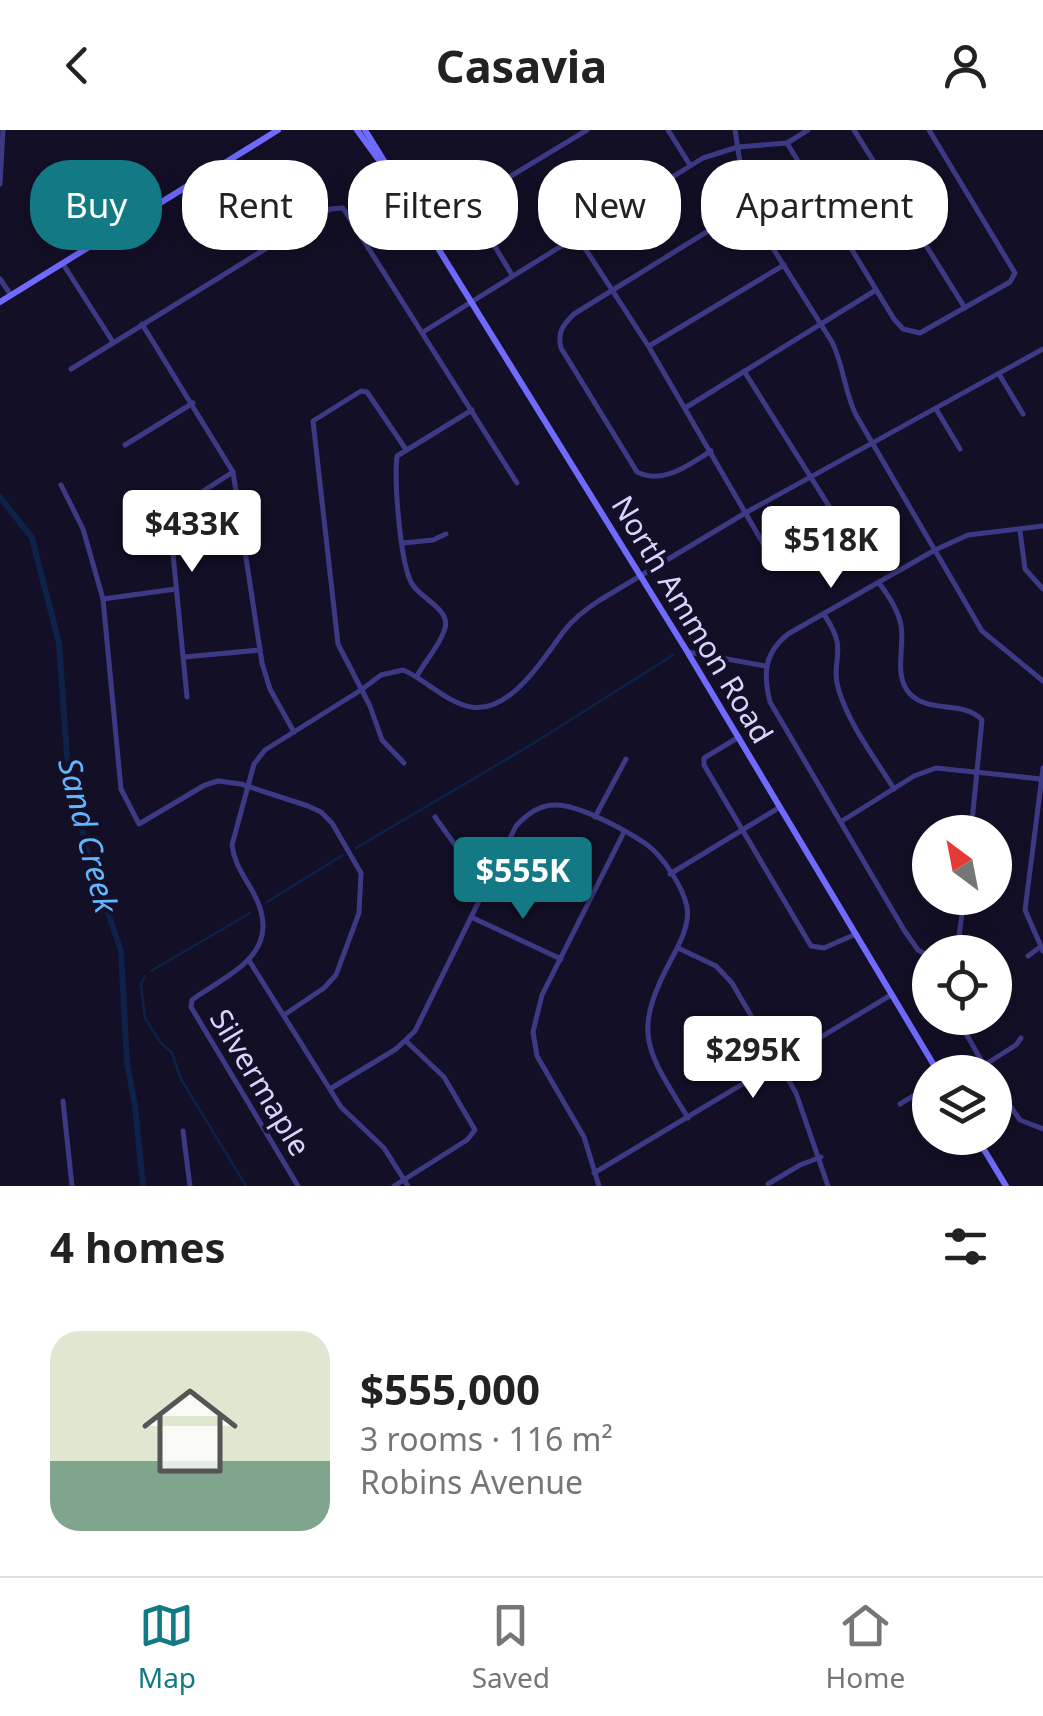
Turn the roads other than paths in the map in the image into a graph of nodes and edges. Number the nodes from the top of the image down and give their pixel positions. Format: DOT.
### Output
graph roads {
  1 [pos="3,130"];
  2 [pos="281,130"];
  3 [pos="357,130"];
  4 [pos="365,130"];
  5 [pos="587,130"];
  6 [pos="668,130"];
  7 [pos="736,130"];
  8 [pos="808,130"];
  9 [pos="854,130"];
  10 [pos="928,130"];
  11 [pos="787,143"];
  12 [pos="738,147"];
  13 [pos="379,160"];
  14 [pos="383,160"];
  15 [pos="740,160"];
  16 [pos="690,165"];
  17 [pos="681,171"];
  18 [pos="518,172"];
  19 [pos="0,184"];
  20 [pos="701,235"];
  21 [pos="438,250"];
  22 [pos="497,250"];
  23 [pos="554,250"];
  24 [pos="586,250"];
  25 [pos="774,250"];
  26 [pos="62,264"];
  27 [pos="784,265"];
  28 [pos="512,276"];
  29 [pos="0,278"];
  30 [pos="612,290"];
  31 [pos="876,290"];
  32 [pos="11,295"];
  33 [pos="0,302"];
  34 [pos="471,302"];
  35 [pos="965,308"];
  36 [pos="142,324"];
  37 [pos="820,324"];
  38 [pos="423,332"];
  39 [pos="113,342"];
  40 [pos="649,347"];
  41 [pos="1043,349"];
  42 [pos="71,368"];
  43 [pos="744,371"];
  44 [pos="999,374"];
  45 [pos="193,404"];
  46 [pos="685,408"];
  47 [pos="936,409"];
  48 [pos="472,410"];
  49 [pos="1023,414"];
  50 [pos="874,442"];
  51 [pos="125,445"];
  52 [pos="405,448"];
  53 [pos="960,449"];
  54 [pos="711,452"];
  55 [pos="233,472"];
  56 [pos="811,478"];
  57 [pos="516,483"];
  58 [pos="61,485"];
  59 [pos="747,512"];
  60 [pos="839,522"];
  61 [pos="1043,526"];
  62 [pos="1020,531"];
  63 [pos="446,534"];
  64 [pos="403,542"];
  65 [pos="935,550"];
  66 [pos="771,557"];
  67 [pos="640,574"];
  68 [pos="879,582"];
  69 [pos="176,589"];
  70 [pos="1043,589"];
  71 [pos="103,599"];
  72 [pos="824,615"];
  73 [pos="981,628"];
  74 [pos="972,636"];
  75 [pos="260,650"];
  76 [pos="688,652"];
  77 [pos="183,657"];
  78 [pos="765,666"];
  79 [pos="417,676"];
  80 [pos="1043,681"];
  81 [pos="361,690"];
  82 [pos="187,697"];
  83 [pos="294,732"];
  84 [pos="739,737"];
  85 [pos="626,759"];
  86 [pos="404,763"];
  87 [pos="1043,768"];
  88 [pos="978,773"];
  89 [pos="1041,780"];
  90 [pos="248,786"];
  91 [pos="894,789"];
  92 [pos="780,807"];
  93 [pos="973,815"];
  94 [pos="436,817"];
  95 [pos="594,817"];
  96 [pos="842,821"];
  97 [pos="742,830"];
  98 [pos="624,832"];
  99 [pos="493,872"];
  100 [pos="670,874"];
  101 [pos="471,917"];
  102 [pos="856,934"];
  103 [pos="912,943"];
  104 [pos="678,948"];
  105 [pos="1042,949"];
  106 [pos="1028,956"];
  107 [pos="560,959"];
  108 [pos="250,962"];
  109 [pos="892,995"];
  110 [pos="284,1015"];
  111 [pos="1020,1038"];
  112 [pos="406,1041"];
  113 [pos="928,1055"];
  114 [pos="1000,1055"];
  115 [pos="780,1063"];
  116 [pos="330,1089"];
  117 [pos="912,1097"];
  118 [pos="63,1100"];
  119 [pos="900,1104"];
  120 [pos="1012,1108"];
  121 [pos="688,1118"];
  122 [pos="1043,1129"];
  123 [pos="183,1131"];
  124 [pos="987,1155"];
  125 [pos="821,1157"];
  126 [pos="594,1173"];
  127 [pos="406,1183"];
  128 [pos="768,1184"];
  129 [pos="72,1186"];
  130 [pos="190,1186"];
  131 [pos="298,1186"];
  132 [pos="394,1186"];
  133 [pos="600,1186"];
  134 [pos="828,1186"];
  135 [pos="1006,1186"];
  1 -- 19 [label="street"];
  2 -- 26 [label="main road"];
  3 -- 13 [label="main road, North Ammon Road"];
  4 -- 14 [label="main road, North Ammon Road"];
  5 -- 18 [label="street"];
  6 -- 16 [label="street"];
  7 -- 12 [label="street"];
  8 -- 11 [label="street"];
  9 -- 35 [label="street"];
  10 -- 35 [label="street"];
  11 -- 12 [label="street"];
  11 -- 31 [label="street"];
  12 -- 15 [label="street"];
  12 -- 16 [label="street"];
  16 -- 17 [label="street"];
  20 -- 30 [label="street"];
  21 -- 34 [label="main road, North Ammon Road"];
  22 -- 28 [label="street"];
  23 -- 28 [label="street"];
  24 -- 30 [label="street"];
  25 -- 27 [label="street"];
  26 -- 32 [label="main road"];
  26 -- 39 [label="street"];
  27 -- 37 [label="street"];
  27 -- 40 [label="street"];
  28 -- 34 [label="street"];
  29 -- 32 [label="street"];
  30 -- 40 [label="street"];
  30 -- 54 [label="street"];
  31 -- 35 [label="street"];
  31 -- 37 [label="street"];
  32 -- 33 [label="main road"];
  34 -- 38 [label="street"];
  34 -- 67 [label="main road, North Ammon Road"];
  36 -- 38 [label="street"];
  36 -- 39 [label="street"];
  36 -- 45 [label="street"];
  37 -- 43 [label="street"];
  37 -- 50 [label="street"];
  38 -- 48 [label="street"];
  39 -- 42 [label="street"];
  40 -- 46 [label="street"];
  41 -- 44 [label="street"];
  43 -- 46 [label="street"];
  43 -- 56 [label="street"];
  44 -- 47 [label="street"];
  44 -- 49 [label="street"];
  45 -- 51 [label="street"];
  45 -- 55 [label="street"];
  46 -- 54 [label="street"];
  47 -- 50 [label="street"];
  47 -- 53 [label="street"];
  48 -- 52 [label="street"];
  48 -- 57 [label="street"];
  50 -- 56 [label="street"];
  50 -- 65 [label="street"];
  52 -- 64 [label="street"];
  52 -- 81 [label="street"];
  54 -- 59 [label="street"];
  55 -- 69 [label="street"];
  55 -- 75 [label="street"];
  56 -- 59 [label="street"];
  56 -- 60 [label="street"];
  58 -- 71 [label="street"];
  59 -- 66 [label="street"];
  59 -- 67 [label="street"];
  61 -- 62 [label="street"];
  62 -- 65 [label="street"];
  62 -- 70 [label="street"];
  63 -- 64 [label="street"];
  64 -- 79 [label="street"];
  65 -- 68 [label="street"];
  65 -- 73 [label="street"];
  67 -- 76 [label="main road, North Ammon Road"];
  67 -- 79 [label="street"];
  68 -- 72 [label="street"];
  68 -- 88 [label="street"];
  69 -- 71 [label="street"];
  69 -- 77 [label="street"];
  71 -- 90 [label="street"];
  72 -- 78 [label="street"];
  72 -- 91 [label="street"];
  73 -- 74 [label="street"];
  73 -- 80 [label="street"];
  75 -- 77 [label="street"];
  75 -- 83 [label="street"];
  76 -- 78 [label="street"];
  76 -- 84 [label="main road, North Ammon Road"];
  77 -- 82 [label="street"];
  78 -- 96 [label="street"];
  79 -- 81 [label="street"];
  81 -- 83 [label="street"];
  81 -- 86 [label="street"];
  83 -- 90 [label="street"];
  84 -- 92 [label="main road, North Ammon Road"];
  84 -- 97 [label="street"];
  85 -- 95 [label="street"];
  87 -- 89 [label="street"];
  88 -- 89 [label="street"];
  88 -- 91 [label="street"];
  88 -- 93 [label="street"];
  89 -- 105 [label="street"];
  90 -- 108 [label="street"];
  90 -- 110 [label="street"];
  91 -- 96 [label="street"];
  92 -- 97 [label="street"];
  92 -- 102 [label="main road, North Ammon Road"];
  94 -- 99 [label="street"];
  95 -- 98 [label="street"];
  95 -- 99 [label="street"];
  96 -- 103 [label="street"];
  97 -- 100 [label="street"];
  97 -- 102 [label="street"];
  98 -- 100 [label="street"];
  98 -- 107 [label="street"];
  99 -- 101 [label="street"];
  100 -- 104 [label="street"];
  101 -- 107 [label="street"];
  101 -- 112 [label="street"];
  102 -- 109 [label="main road, North Ammon Road"];
  104 -- 115 [label="street"];
  104 -- 121 [label="street"];
  105 -- 106 [label="street"];
  107 -- 126 [label="street"];
  108 -- 110 [label="street"];
  108 -- 131 [label="street, Silvermaple"];
  109 -- 113 [label="main road, North Ammon Road"];
  109 -- 115 [label="street"];
  110 -- 116 [label="street"];
  111 -- 114 [label="street"];
  112 -- 116 [label="street"];
  112 -- 127 [label="street"];
  115 -- 121 [label="street"];
  115 -- 125 [label="street"];
  116 -- 127 [label="street"];
  117 -- 119 [label="street"];
  118 -- 129 [label="street"];
  120 -- 122 [label="street"];
  121 -- 126 [label="street"];
  123 -- 130 [label="street"];
  124 -- 135 [label="main road"];
  125 -- 128 [label="street"];
  125 -- 134 [label="street"];
  126 -- 133 [label="street"];
  127 -- 132 [label="street"];
}
